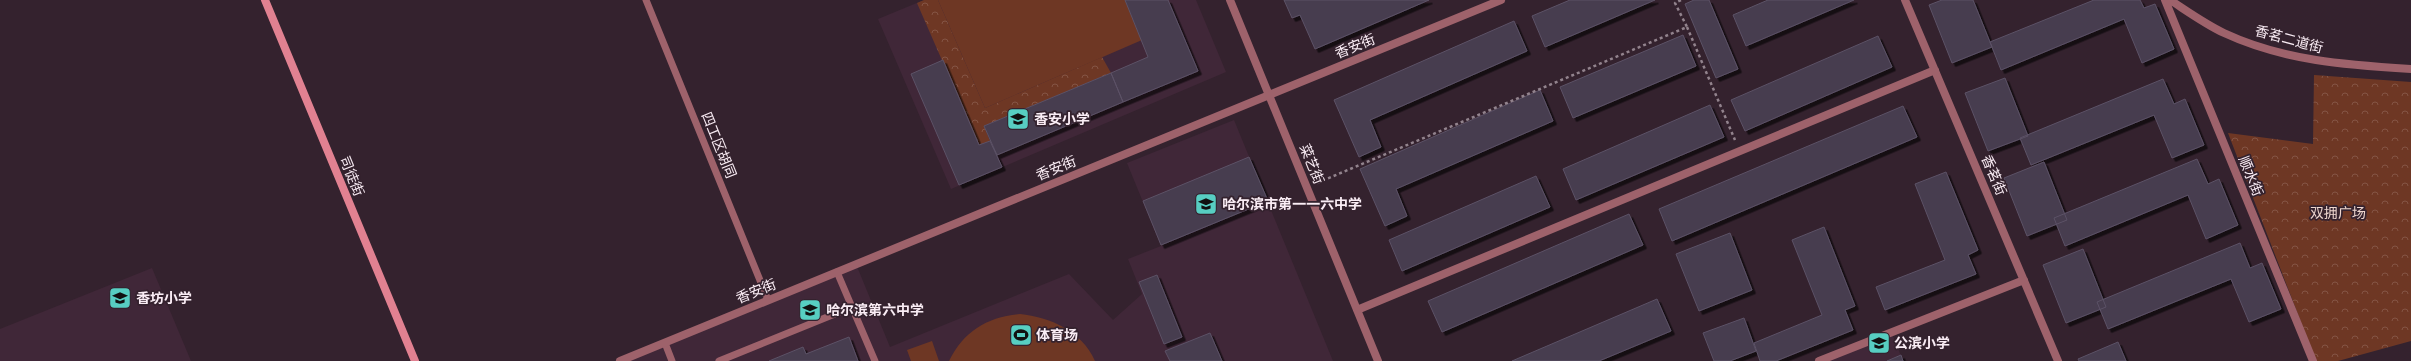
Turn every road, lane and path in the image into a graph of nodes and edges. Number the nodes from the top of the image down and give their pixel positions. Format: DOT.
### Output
graph roads {
  1 [pos="265,0"];
  2 [pos="646,0"];
  3 [pos="1230,0"];
  4 [pos="1501,0"];
  5 [pos="1681,0"];
  6 [pos="1905,0"];
  7 [pos="2166,0"];
  8 [pos="2170,0"];
  9 [pos="1687,27"];
  10 [pos="2411,69"];
  11 [pos="1935,70"];
  12 [pos="1269,95"];
  13 [pos="1740,150"];
  14 [pos="1307,187"];
  15 [pos="837,272"];
  16 [pos="2024,280"];
  17 [pos="768,300"];
  18 [pos="852,307"];
  19 [pos="1357,310"];
  20 [pos="665,343"];
  21 [pos="415,361"];
  22 [pos="620,361"];
  23 [pos="672,361"];
  24 [pos="719,361"];
  25 [pos="875,361"];
  26 [pos="1378,361"];
  27 [pos="1819,361"];
  28 [pos="2058,361"];
  29 [pos="2313,361"];
  1 -- 21 [label="main road, 司徒街"];
  2 -- 17 [label="lane, 四工区胡同"];
  3 -- 12 [label="street, 菜艺街"];
  4 -- 12 [label="street, 香安街"];
  5 -- 9 [label="path"];
  6 -- 11 [label="street, 香茗街"];
  7 -- 29 [label="street, 顺水街"];
  8 -- 10 [label="street, 香茗二道街"];
  9 -- 13 [label="path"];
  9 -- 14 [label="path"];
  11 -- 13 [label="street"];
  11 -- 16 [label="street, 香茗街"];
  12 -- 14 [label="street, 菜艺街"];
  12 -- 15 [label="street, 香安街"];
  13 -- 19 [label="street"];
  14 -- 19 [label="street, 菜艺街"];
  15 -- 17 [label="street, 香安街"];
  15 -- 18 [label="lane"];
  16 -- 27 [label="street"];
  16 -- 28 [label="street, 香茗街"];
  17 -- 20 [label="street, 香安街"];
  18 -- 24 [label="lane"];
  18 -- 25 [label="lane"];
  19 -- 26 [label="street, 菜艺街"];
  20 -- 22 [label="street, 香安街"];
  20 -- 23 [label="lane"];
}
